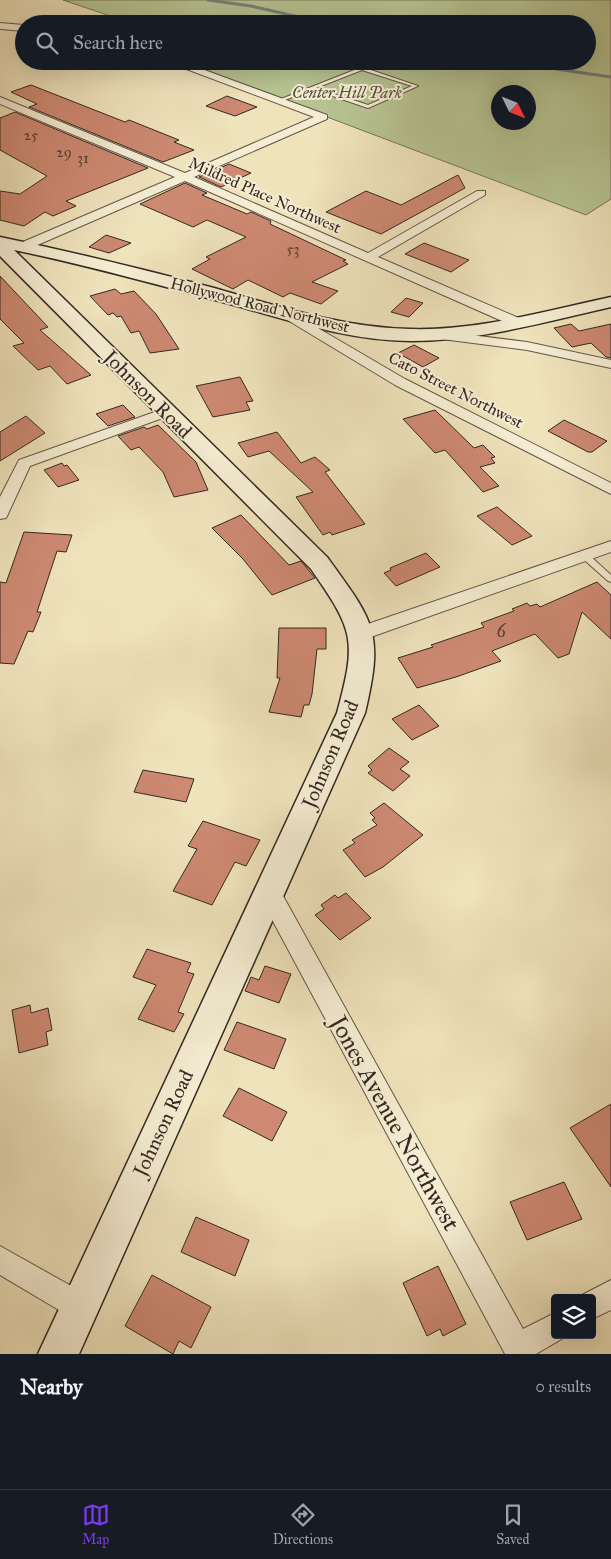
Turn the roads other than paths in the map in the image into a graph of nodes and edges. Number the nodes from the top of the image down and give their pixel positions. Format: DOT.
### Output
graph roads {
  1 [pos="0,26"];
  2 [pos="15,27"];
  3 [pos="195,70"];
  4 [pos="357,70"];
  5 [pos="368,70"];
  6 [pos="312,88"];
  7 [pos="0,100"];
  8 [pos="278,100"];
  9 [pos="183,176"];
  10 [pos="481,193"];
  11 [pos="0,242"];
  12 [pos="11,246"];
  13 [pos="368,258"];
  14 [pos="611,302"];
  15 [pos="289,315"];
  16 [pos="516,322"];
  17 [pos="435,335"];
  18 [pos="611,364"];
  19 [pos="166,412"];
  20 [pos="611,489"];
  21 [pos="0,514"];
  22 [pos="611,546"];
  23 [pos="584,555"];
  24 [pos="611,579"];
  25 [pos="362,633"];
  26 [pos="269,892"];
  27 [pos="0,1260"];
  28 [pos="611,1294"];
  29 [pos="596,1303"];
  30 [pos="79,1306"];
  31 [pos="551,1330"];
  32 [pos="520,1351"];
  33 [pos="58,1354"];
  1 -- 2 [label="street"];
  3 -- 8 [label="street"];
  4 -- 6 [label="lane"];
  5 -- 6 [label="lane"];
  6 -- 8 [label="lane"];
  7 -- 9 [label="street, Mildred Place Northwest"];
  8 -- 9 [label="street"];
  9 -- 12 [label="street"];
  9 -- 13 [label="street, Mildred Place Northwest"];
  10 -- 13 [label="street"];
  11 -- 12 [label="street, Hollywood Road Northwest"];
  12 -- 15 [label="street, Hollywood Road Northwest"];
  12 -- 19 [label="street, Johnson Road"];
  13 -- 16 [label="street, Mildred Place Northwest"];
  14 -- 16 [label="street, Hollywood Road Northwest"];
  15 -- 17 [label="street, Hollywood Road Northwest"];
  15 -- 20 [label="street, Cato Street Northwest"];
  16 -- 17 [label="street, Hollywood Road Northwest"];
  17 -- 18 [label="street"];
  19 -- 21 [label="street"];
  19 -- 25 [label="street, Johnson Road"];
  22 -- 23 [label="street"];
  23 -- 24 [label="lane"];
  23 -- 25 [label="street"];
  25 -- 26 [label="street, Johnson Road"];
  26 -- 30 [label="street, Johnson Road"];
  26 -- 32 [label="street, Jones Avenue Northwest"];
  27 -- 30 [label="street"];
  28 -- 29 [label="street"];
  30 -- 33 [label="street, Johnson Road"];
  31 -- 32 [label="street"];
}
